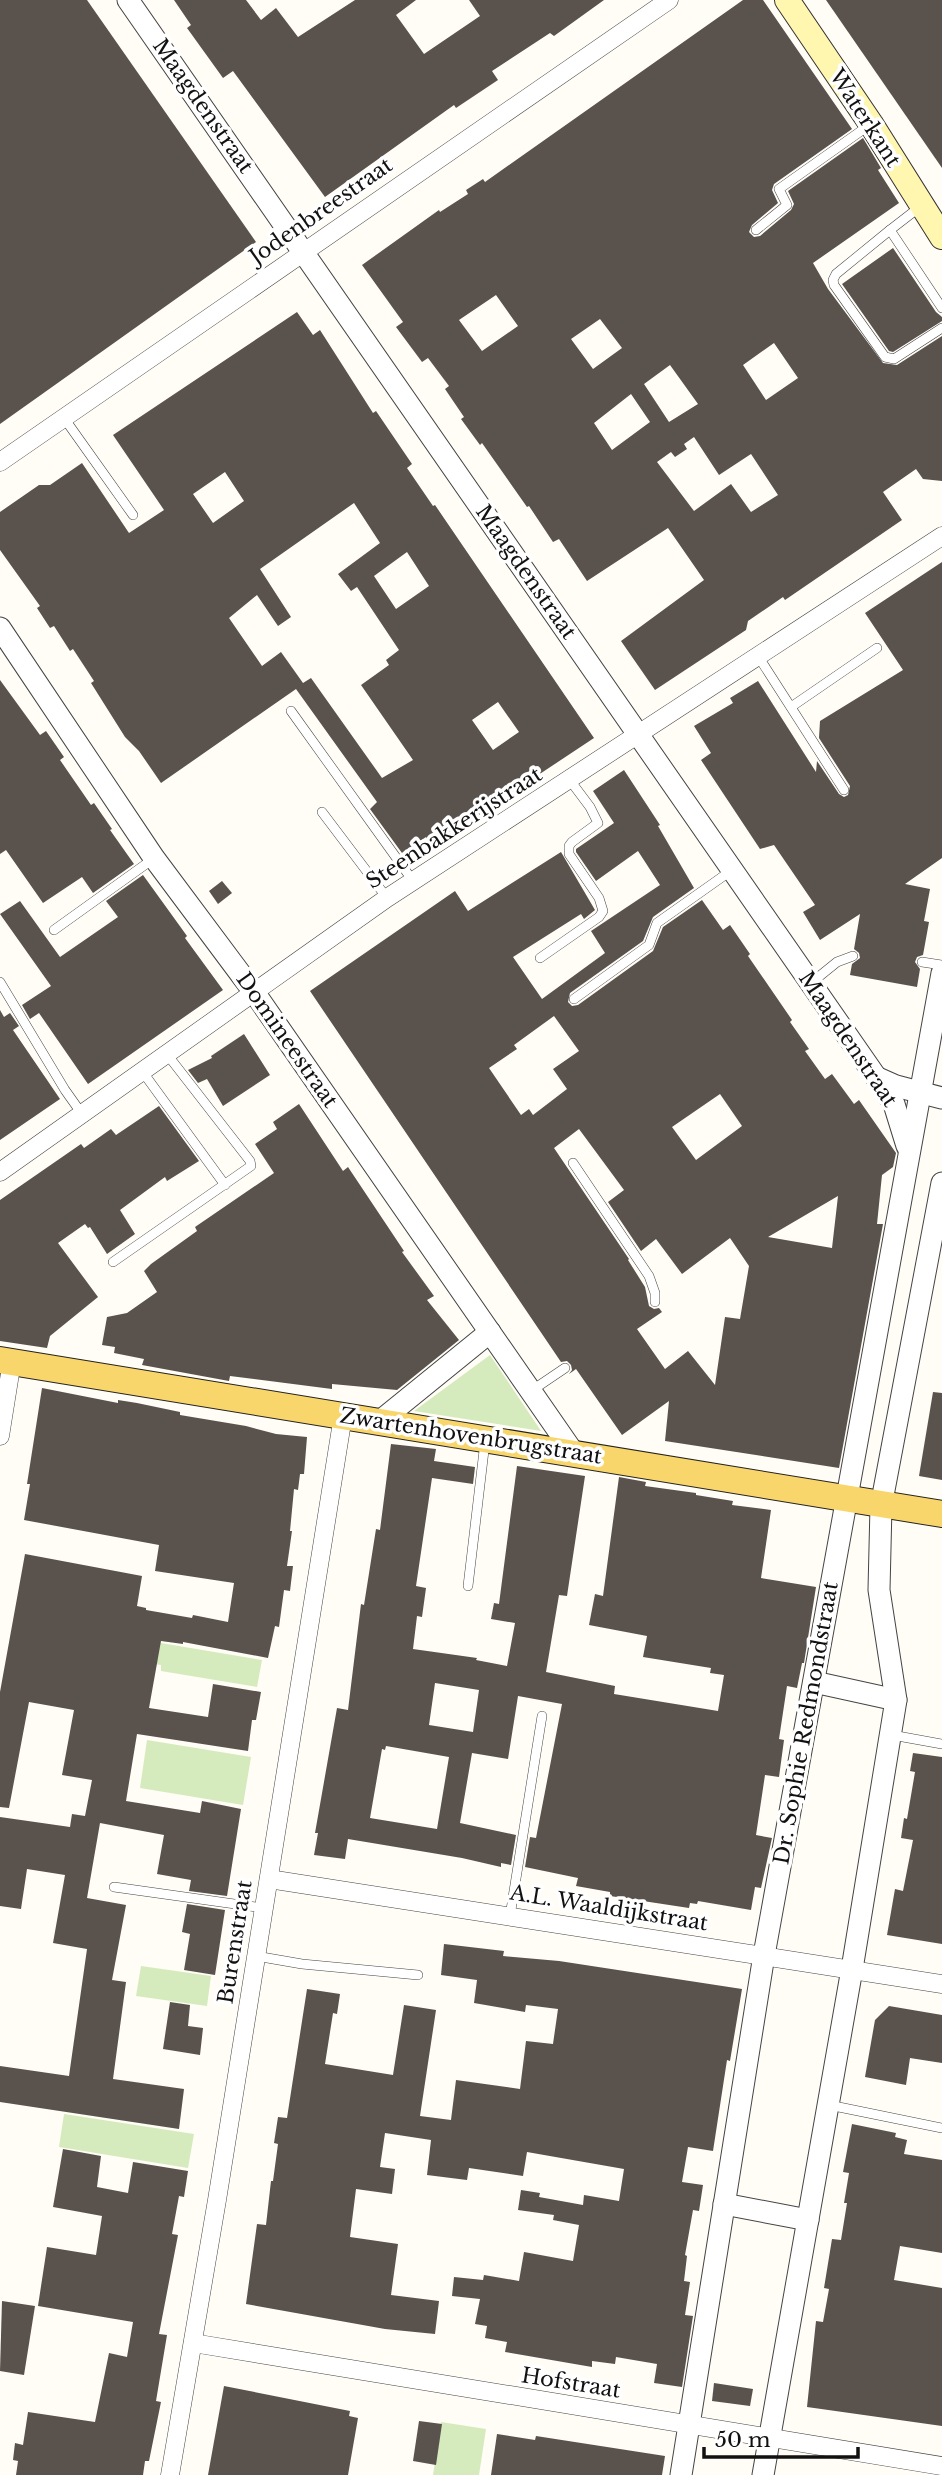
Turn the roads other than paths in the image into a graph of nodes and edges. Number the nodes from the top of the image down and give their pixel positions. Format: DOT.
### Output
graph roads {
  1 [pos="128,0"];
  2 [pos="669,0"];
  3 [pos="787,0"];
  4 [pos="871,124"];
  5 [pos="922,205"];
  6 [pos="757,230"];
  7 [pos="890,230"];
  8 [pos="942,237"];
  9 [pos="304,250"];
  10 [pos="942,308"];
  11 [pos="942,328"];
  12 [pos="64,418"];
  13 [pos="0,462"];
  14 [pos="133,515"];
  15 [pos="942,536"];
  16 [pos="0,628"];
  17 [pos="877,648"];
  18 [pos="758,656"];
  19 [pos="791,707"];
  20 [pos="291,711"];
  21 [pos="637,734"];
  22 [pos="569,779"];
  23 [pos="844,790"];
  24 [pos="322,812"];
  25 [pos="154,858"];
  26 [pos="732,870"];
  27 [pos="413,881"];
  28 [pos="387,898"];
  29 [pos="54,930"];
  30 [pos="853,956"];
  31 [pos="540,958"];
  32 [pos="922,962"];
  33 [pos="942,965"];
  34 [pos="942,973"];
  35 [pos="810,983"];
  36 [pos="1,986"];
  37 [pos="254,992"];
  38 [pos="575,999"];
  39 [pos="166,1053"];
  40 [pos="142,1071"];
  41 [pos="876,1077"];
  42 [pos="920,1093"];
  43 [pos="942,1098"];
  44 [pos="82,1114"];
  45 [pos="909,1152"];
  46 [pos="573,1163"];
  47 [pos="0,1172"];
  48 [pos="942,1183"];
  49 [pos="225,1185"];
  50 [pos="113,1262"];
  51 [pos="655,1302"];
  52 [pos="490,1332"];
  53 [pos="6,1361"];
  54 [pos="565,1368"];
  55 [pos="531,1391"];
  56 [pos="343,1416"];
  57 [pos="383,1422"];
  58 [pos="0,1436"];
  59 [pos="485,1440"];
  60 [pos="573,1452"];
  61 [pos="847,1499"];
  62 [pos="881,1506"];
  63 [pos="942,1514"];
  64 [pos="468,1586"];
  65 [pos="814,1682"];
  66 [pos="895,1700"];
  67 [pos="542,1716"];
  68 [pos="890,1735"];
  69 [pos="942,1744"];
  70 [pos="269,1879"];
  71 [pos="114,1887"];
  72 [pos="263,1908"];
  73 [pos="510,1916"];
  74 [pos="764,1955"];
  75 [pos="256,1956"];
  76 [pos="852,1969"];
  77 [pos="418,1975"];
  78 [pos="942,1984"];
  79 [pos="829,2105"];
  80 [pos="942,2128"];
  81 [pos="724,2204"];
  82 [pos="808,2220"];
  83 [pos="193,2343"];
  84 [pos="689,2426"];
  85 [pos="770,2438"];
  86 [pos="942,2466"];
  87 [pos="170,2475"];
  88 [pos="681,2475"];
  89 [pos="764,2475"];
  1 -- 9 [label="street, Maagdenstraat"];
  2 -- 9 [label="street, Jodenbreestraat"];
  3 -- 4 [label="main road, Waterkant"];
  4 -- 5 [label="main road, Waterkant"];
  4 -- 6 [label="lane"];
  5 -- 7 [label="lane"];
  5 -- 8 [label="main road, Waterkant"];
  7 -- 10 [label="lane"];
  7 -- 11 [label="lane"];
  9 -- 12 [label="street, Jodenbreestraat"];
  9 -- 21 [label="street, Maagdenstraat"];
  12 -- 13 [label="street, Jodenbreestraat"];
  12 -- 14 [label="lane"];
  15 -- 18 [label="street, Steenbakkerijstraat"];
  16 -- 25 [label="street, Domineestraat"];
  17 -- 19 [label="lane"];
  18 -- 19 [label="lane"];
  18 -- 21 [label="street, Steenbakkerijstraat"];
  19 -- 23 [label="lane"];
  20 -- 27 [label="lane"];
  21 -- 22 [label="street, Steenbakkerijstraat"];
  21 -- 26 [label="street, Maagdenstraat"];
  22 -- 27 [label="street, Steenbakkerijstraat"];
  22 -- 31 [label="lane"];
  24 -- 28 [label="lane"];
  25 -- 29 [label="lane"];
  25 -- 37 [label="street, Domineestraat"];
  26 -- 35 [label="street, Maagdenstraat"];
  26 -- 38 [label="lane"];
  27 -- 28 [label="street, Steenbakkerijstraat"];
  28 -- 37 [label="street, Steenbakkerijstraat"];
  30 -- 35 [label="lane"];
  32 -- 33 [label="lane"];
  34 -- 42 [label="street, Dr. Sophie Redmondstraat"];
  35 -- 41 [label="street, Maagdenstraat"];
  36 -- 44 [label="lane"];
  37 -- 39 [label="street, Steenbakkerijstraat"];
  37 -- 52 [label="street, Domineestraat"];
  39 -- 40 [label="street, Steenbakkerijstraat"];
  39 -- 49 [label="lane"];
  40 -- 44 [label="street, Steenbakkerijstraat"];
  40 -- 49 [label="lane"];
  41 -- 42 [label="street"];
  41 -- 45 [label="street, Maagdenstraat"];
  42 -- 43 [label="street"];
  42 -- 45 [label="street, Dr. Sophie Redmondstraat"];
  44 -- 47 [label="street, Steenbakkerijstraat"];
  45 -- 61 [label="street, Dr. Sophie Redmondstraat"];
  46 -- 51 [label="lane"];
  48 -- 62 [label="street"];
  49 -- 50 [label="lane"];
  52 -- 55 [label="street, Domineestraat"];
  52 -- 57 [label="street"];
  53 -- 56 [label="main road, Zwartenhovenbrugstraat"];
  53 -- 58 [label="street"];
  54 -- 55 [label="lane"];
  55 -- 60 [label="street, Domineestraat"];
  56 -- 57 [label="main road, Zwartenhovenbrugstraat"];
  56 -- 70 [label="street, Burenstraat"];
  57 -- 59 [label="main road, Zwartenhovenbrugstraat"];
  59 -- 60 [label="main road, Zwartenhovenbrugstraat"];
  59 -- 64 [label="lane"];
  60 -- 61 [label="main road, Zwartenhovenbrugstraat"];
  61 -- 62 [label="main road, Zwartenhovenbrugstraat"];
  61 -- 65 [label="street, Dr. Sophie Redmondstraat"];
  62 -- 63 [label="main road, Zwartenhovenbrugstraat"];
  62 -- 66 [label="street"];
  65 -- 66 [label="street"];
  65 -- 74 [label="street, Dr. Sophie Redmondstraat"];
  66 -- 68 [label="street"];
  67 -- 73 [label="lane"];
  68 -- 69 [label="lane"];
  68 -- 76 [label="street"];
  70 -- 72 [label="street, Burenstraat"];
  70 -- 73 [label="street, A.L. Waaldijkstraat"];
  71 -- 72 [label="lane"];
  72 -- 75 [label="street, Burenstraat"];
  73 -- 74 [label="street, A.L. Waaldijkstraat"];
  74 -- 76 [label="street, A.L. Waaldijkstraat"];
  74 -- 81 [label="street, Dr. Sophie Redmondstraat"];
  75 -- 77 [label="lane"];
  75 -- 83 [label="street, Burenstraat"];
  76 -- 78 [label="street, A.L. Waaldijkstraat"];
  76 -- 79 [label="street"];
  79 -- 80 [label="lane"];
  79 -- 82 [label="street"];
  81 -- 82 [label="street"];
  81 -- 84 [label="street, Dr. Sophie Redmondstraat"];
  82 -- 85 [label="street"];
  83 -- 84 [label="street, Hofstraat"];
  83 -- 87 [label="street, Burenstraat"];
  84 -- 85 [label="street, Hofstraat"];
  84 -- 88 [label="street, Dr. Sophie Redmondstraat"];
  85 -- 86 [label="street, Hofstraat"];
  85 -- 89 [label="street"];
}
